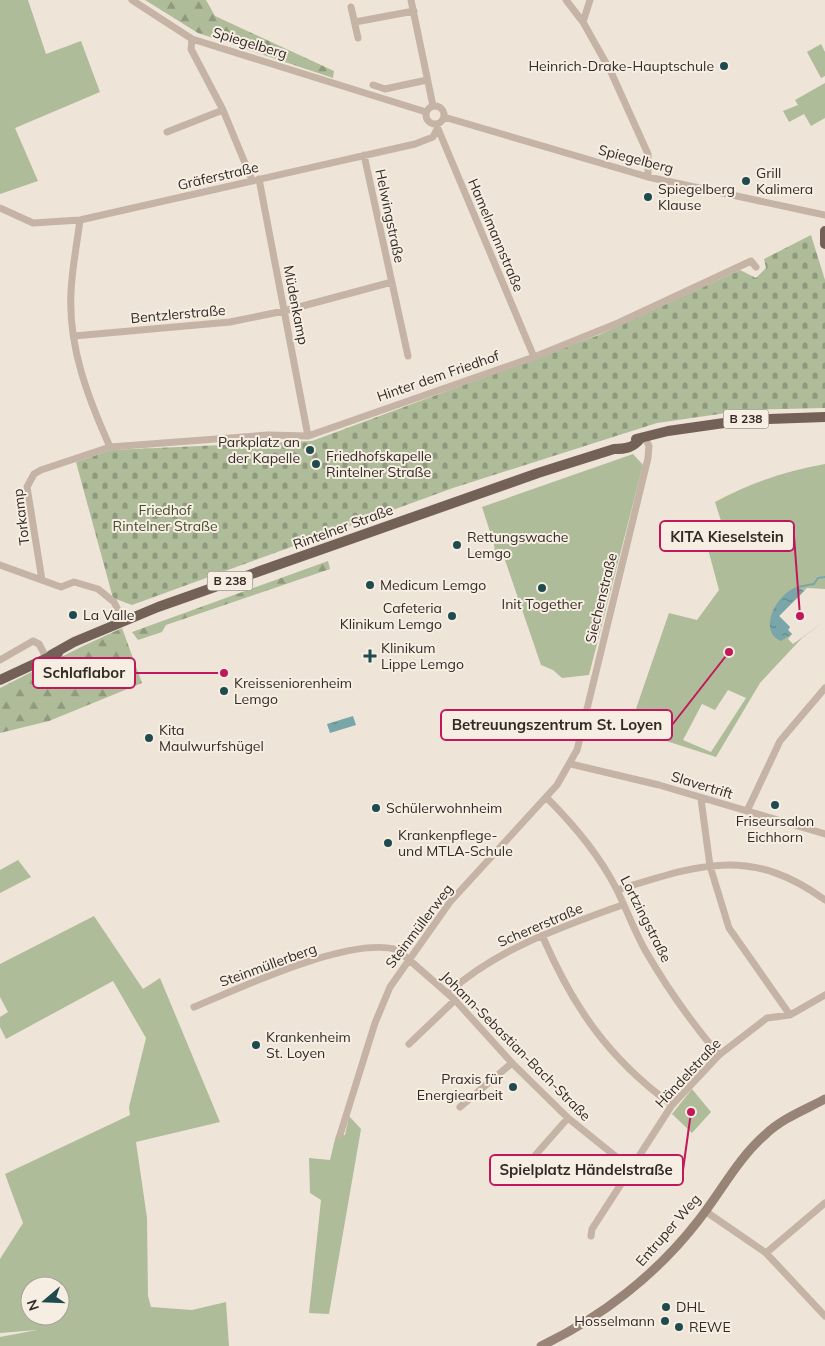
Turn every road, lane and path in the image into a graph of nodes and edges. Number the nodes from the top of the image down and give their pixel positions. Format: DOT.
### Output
graph roads {
  1 [pos="132,0"];
  2 [pos="411,0"];
  3 [pos="566,0"];
  4 [pos="590,0"];
  5 [pos="351,7"];
  6 [pos="414,12"];
  7 [pos="355,22"];
  8 [pos="583,22"];
  9 [pos="192,38"];
  10 [pos="358,38"];
  11 [pos="427,80"];
  12 [pos="373,85"];
  13 [pos="433,106"];
  14 [pos="223,110"];
  15 [pos="426,112"];
  16 [pos="444,117"];
  17 [pos="436,127"];
  18 [pos="167,132"];
  19 [pos="364,155"];
  20 [pos="648,177"];
  21 [pos="256,180"];
  22 [pos="0,208"];
  23 [pos="825,214"];
  24 [pos="80,220"];
  25 [pos="756,267"];
  26 [pos="392,282"];
  27 [pos="284,311"];
  28 [pos="74,336"];
  29 [pos="408,356"];
  30 [pos="534,356"];
  31 [pos="825,417"];
  32 [pos="308,436"];
  33 [pos="642,438"];
  34 [pos="110,447"];
  35 [pos="0,565"];
  36 [pos="42,580"];
  37 [pos="123,620"];
  38 [pos="49,656"];
  39 [pos="0,660"];
  40 [pos="0,680"];
  41 [pos="825,688"];
  42 [pos="571,764"];
  43 [pos="547,798"];
  44 [pos="701,798"];
  45 [pos="747,811"];
  46 [pos="825,834"];
  47 [pos="710,866"];
  48 [pos="617,890"];
  49 [pos="825,900"];
  50 [pos="622,905"];
  51 [pos="542,935"];
  52 [pos="409,960"];
  53 [pos="448,993"];
  54 [pos="825,995"];
  55 [pos="455,1000"];
  56 [pos="194,1008"];
  57 [pos="790,1016"];
  58 [pos="409,1044"];
  59 [pos="719,1055"];
  60 [pos="512,1063"];
  61 [pos="825,1099"];
  62 [pos="672,1105"];
  63 [pos="460,1108"];
  64 [pos="568,1118"];
  65 [pos="340,1135"];
  66 [pos="630,1168"];
  67 [pos="523,1169"];
  68 [pos="825,1203"];
  69 [pos="705,1212"];
  70 [pos="591,1236"];
  71 [pos="766,1253"];
  72 [pos="825,1316"];
  73 [pos="541,1346"];
  1 -- 9 [label="street, Spiegelberg"];
  2 -- 6 [label="street"];
  3 -- 8 [label="street"];
  4 -- 8 [label="street"];
  5 -- 7 [label="street"];
  6 -- 7 [label="street"];
  6 -- 11 [label="street"];
  7 -- 10 [label="street"];
  8 -- 20 [label="street"];
  9 -- 14 [label="street, Müdenkamp"];
  9 -- 15 [label="street, Spiegelberg"];
  11 -- 12 [label="street"];
  11 -- 13 [label="street"];
  13 -- 15 [label="street"];
  13 -- 16 [label="street"];
  14 -- 18 [label="street"];
  14 -- 21 [label="street, Müdenkamp"];
  15 -- 17 [label="street"];
  16 -- 17 [label="street"];
  16 -- 20 [label="street, Spiegelberg"];
  17 -- 19 [label="street, Gräferstraße"];
  17 -- 30 [label="street, Hamelmannstraße"];
  19 -- 21 [label="street, Gräferstraße"];
  19 -- 26 [label="street, Helwingstraße"];
  20 -- 23 [label="street, Spiegelberg"];
  21 -- 24 [label="street, Gräferstraße"];
  21 -- 27 [label="street, Müdenkamp"];
  22 -- 24 [label="street, Gräferstraße"];
  24 -- 28 [label="street"];
  25 -- 30 [label="street, Hinter dem Friedhof"];
  26 -- 27 [label="street, Helwingstraße"];
  26 -- 29 [label="street, Helwingstraße"];
  27 -- 28 [label="street, Bentzlerstraße"];
  27 -- 32 [label="street, Müdenkamp"];
  28 -- 34 [label="street"];
  30 -- 32 [label="street, Hinter dem Friedhof"];
  31 -- 33 [label="main road, Rintelner Straße / B 238"];
  32 -- 34 [label="street, Hinter dem Friedhof"];
  33 -- 37 [label="main road, Rintelner Straße / B 238"];
  33 -- 42 [label="street, Siechenstraße"];
  34 -- 36 [label="street, Torkamp"];
  35 -- 36 [label="street"];
  36 -- 37 [label="street"];
  37 -- 38 [label="main road, Rintelner Straße / B 238"];
  38 -- 39 [label="street"];
  38 -- 40 [label="main road, Rintelner Straße / B 238"];
  41 -- 45 [label="street"];
  42 -- 43 [label="street, Steinmüllerweg"];
  42 -- 44 [label="street, Slavertrift"];
  43 -- 48 [label="street, Lortzingstraße"];
  43 -- 52 [label="street, Steinmüllerweg"];
  44 -- 45 [label="street, Slavertrift"];
  44 -- 47 [label="street"];
  45 -- 46 [label="street, Slavertrift"];
  47 -- 48 [label="street"];
  47 -- 49 [label="street"];
  47 -- 57 [label="street"];
  48 -- 50 [label="street, Lortzingstraße"];
  50 -- 51 [label="street, Schererstraße"];
  50 -- 59 [label="street, Lortzingstraße"];
  51 -- 53 [label="street, Schererstraße"];
  51 -- 62 [label="street"];
  52 -- 53 [label="street, Johann-Sebastian-Bach-Straße"];
  52 -- 56 [label="street, Steinmüllerberg"];
  52 -- 65 [label="street, Steinmüllerweg"];
  53 -- 55 [label="street, Johann-Sebastian-Bach-Straße"];
  54 -- 57 [label="street, Händelstraße"];
  55 -- 58 [label="street"];
  55 -- 60 [label="street, Johann-Sebastian-Bach-Straße"];
  57 -- 59 [label="street, Händelstraße"];
  59 -- 62 [label="street, Händelstraße"];
  60 -- 63 [label="street"];
  60 -- 64 [label="street, Johann-Sebastian-Bach-Straße"];
  61 -- 69 [label="main road, Entruper Weg"];
  62 -- 66 [label="street, Händelstraße"];
  64 -- 66 [label="street, Johann-Sebastian-Bach-Straße"];
  64 -- 67 [label="street"];
  66 -- 70 [label="street, Händelstraße"];
  68 -- 71 [label="street"];
  69 -- 71 [label="street"];
  69 -- 73 [label="main road, Entruper Weg"];
  71 -- 72 [label="street"];
}
